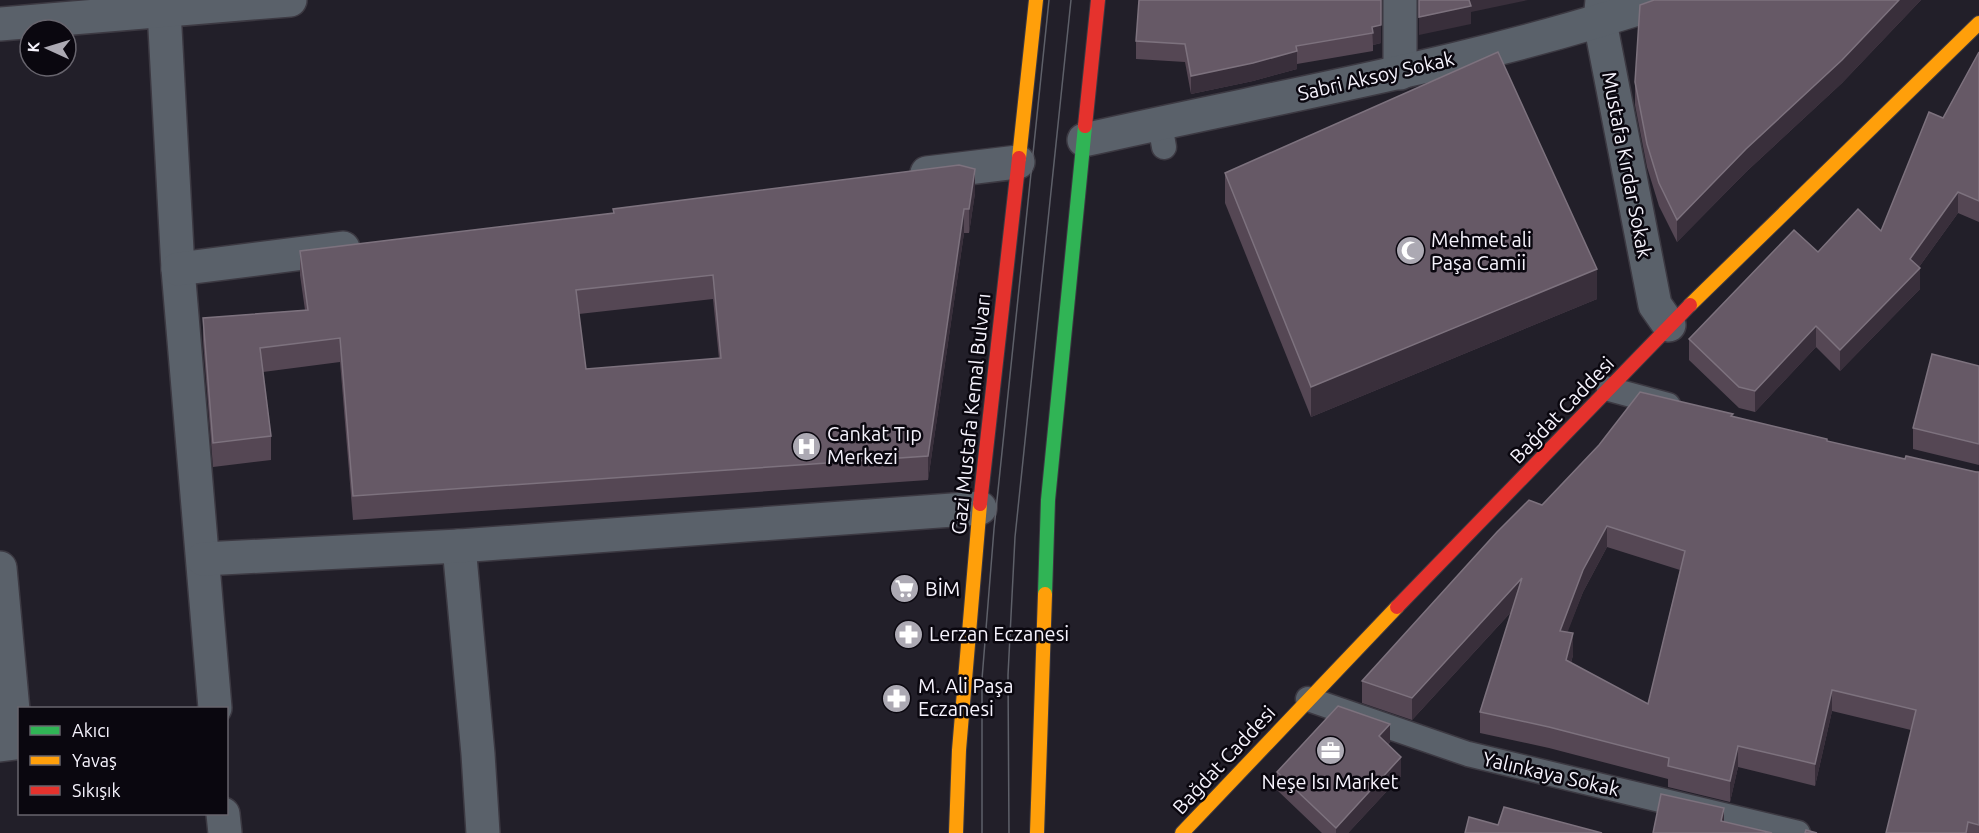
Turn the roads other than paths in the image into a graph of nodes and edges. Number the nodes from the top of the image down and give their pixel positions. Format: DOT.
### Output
graph roads {
  1 [pos="290,0"];
  2 [pos="1036,0"];
  3 [pos="1098,0"];
  4 [pos="1400,0"];
  5 [pos="1664,0"];
  6 [pos="164,10"];
  7 [pos="1601,11"];
  8 [pos="1979,23"];
  9 [pos="0,24"];
  10 [pos="1400,73"];
  11 [pos="1084,140"];
  12 [pos="1018,162"];
  13 [pos="900,177"];
  14 [pos="368,245"];
  15 [pos="178,269"];
  16 [pos="1669,325"];
  17 [pos="1609,389"];
  18 [pos="1689,410"];
  19 [pos="980,508"];
  20 [pos="459,546"];
  21 [pos="203,559"];
  22 [pos="0,568"];
  23 [pos="1308,699"];
  24 [pos="215,707"];
  25 [pos="0,745"];
  26 [pos="223,815"];
  27 [pos="1185,832"];
  28 [pos="225,833"];
  29 [pos="483,833"];
  30 [pos="956,833"];
  31 [pos="1037,833"];
  32 [pos="1798,833"];
  1 -- 6 [label="street"];
  2 -- 12 [label="main road, Gazi Mustafa Kemal Bulvarı"];
  3 -- 11 [label="main road"];
  4 -- 10 [label="street"];
  5 -- 7 [label="street, Sabri Aksoy Sokak"];
  6 -- 9 [label="street"];
  6 -- 15 [label="street"];
  7 -- 10 [label="street, Sabri Aksoy Sokak"];
  7 -- 16 [label="street, Mustafa Kırdar Sokak"];
  8 -- 16 [label="main road, Bağdat Caddesi"];
  10 -- 11 [label="street, Sabri Aksoy Sokak"];
  11 -- 31 [label="main road"];
  12 -- 13 [label="street"];
  12 -- 19 [label="main road, Gazi Mustafa Kemal Bulvarı"];
  14 -- 15 [label="street"];
  15 -- 21 [label="street"];
  16 -- 17 [label="main road, Bağdat Caddesi"];
  17 -- 18 [label="lane"];
  17 -- 23 [label="main road, Bağdat Caddesi"];
  19 -- 20 [label="street"];
  19 -- 30 [label="main road, Gazi Mustafa Kemal Bulvarı"];
  20 -- 21 [label="street"];
  20 -- 29 [label="street"];
  21 -- 24 [label="street"];
  22 -- 25 [label="street"];
  23 -- 27 [label="main road, Bağdat Caddesi"];
  23 -- 32 [label="lane, Yalınkaya Sokak"];
  26 -- 28 [label="street"];
}
